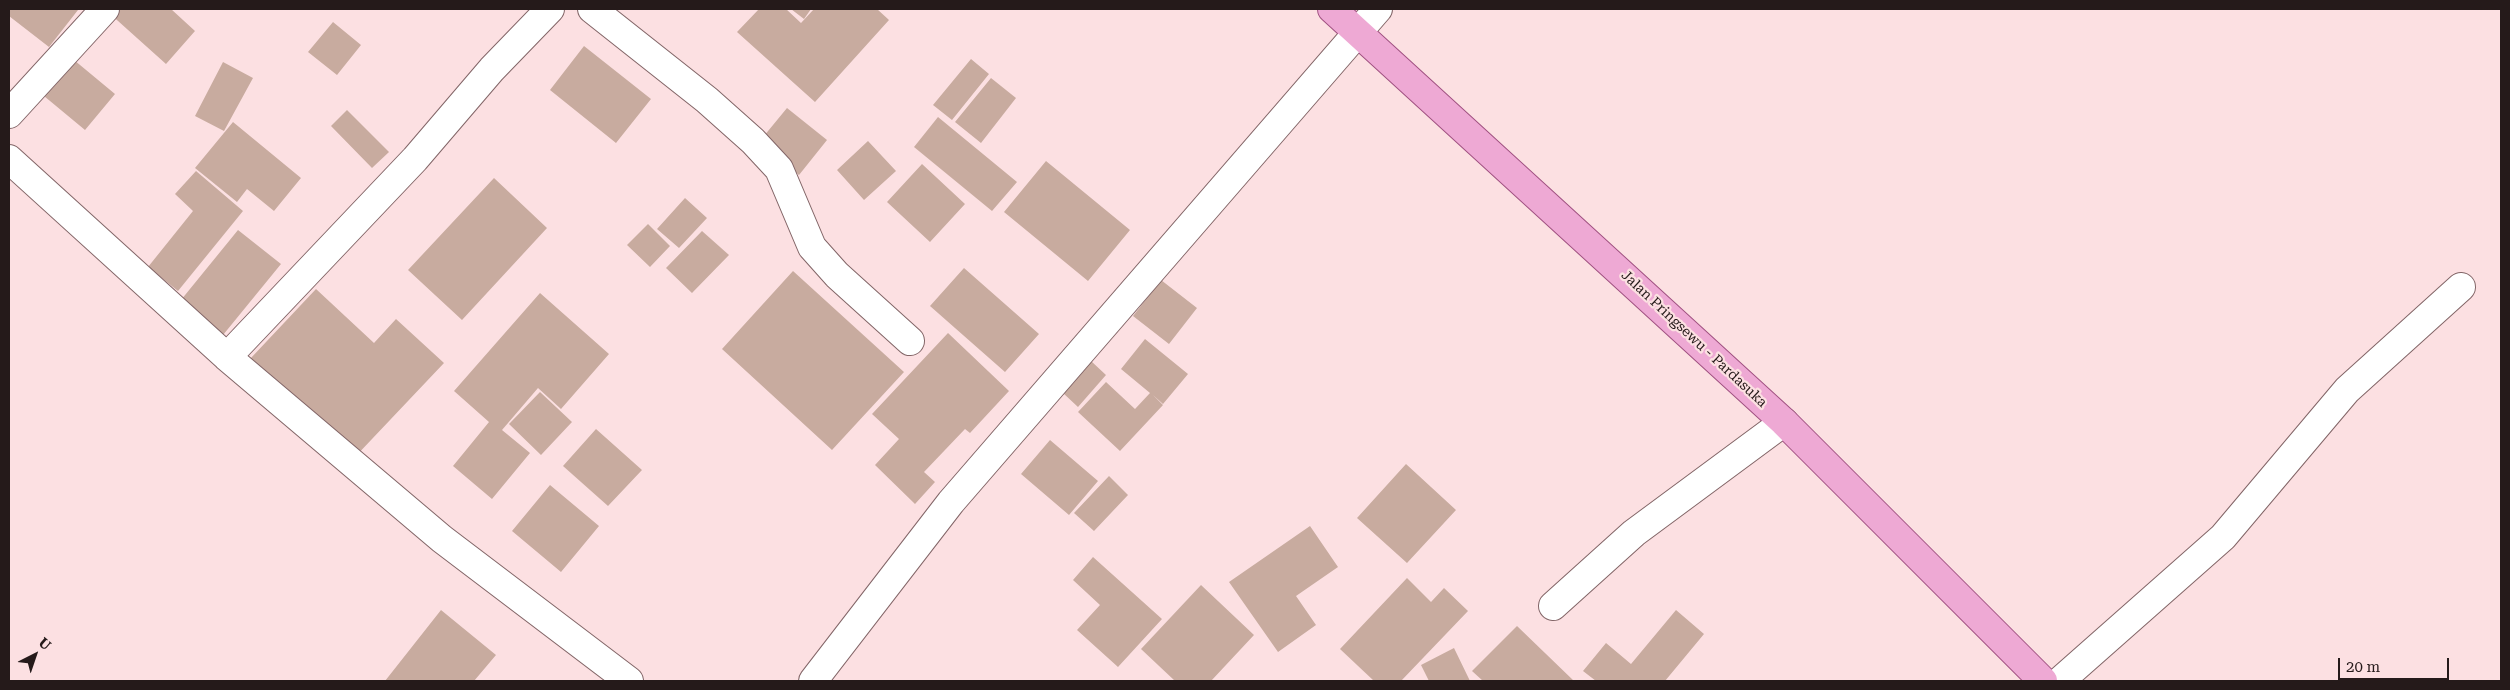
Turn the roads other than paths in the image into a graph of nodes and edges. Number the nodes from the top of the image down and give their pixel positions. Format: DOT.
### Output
graph roads {
  1 [pos="105,9"];
  2 [pos="550,9"];
  3 [pos="592,9"];
  4 [pos="1332,9"];
  5 [pos="1378,9"];
  6 [pos="1359,31"];
  7 [pos="9,114"];
  8 [pos="9,159"];
  9 [pos="2462,287"];
  10 [pos="910,341"];
  11 [pos="227,357"];
  12 [pos="1784,422"];
  13 [pos="1553,606"];
  14 [pos="629,681"];
  15 [pos="814,681"];
  16 [pos="2043,681"];
  17 [pos="2060,681"];
  1 -- 7 [label="street"];
  2 -- 11 [label="street"];
  3 -- 10 [label="street"];
  4 -- 6 [label="main road, Jalan Pringsewu - Pardasuka"];
  5 -- 6 [label="street"];
  6 -- 12 [label="main road, Jalan Pringsewu - Pardasuka"];
  6 -- 15 [label="street"];
  8 -- 11 [label="street"];
  9 -- 17 [label="street"];
  11 -- 14 [label="street"];
  12 -- 13 [label="street"];
  12 -- 16 [label="main road, Jalan Pringsewu - Pardasuka"];
}
